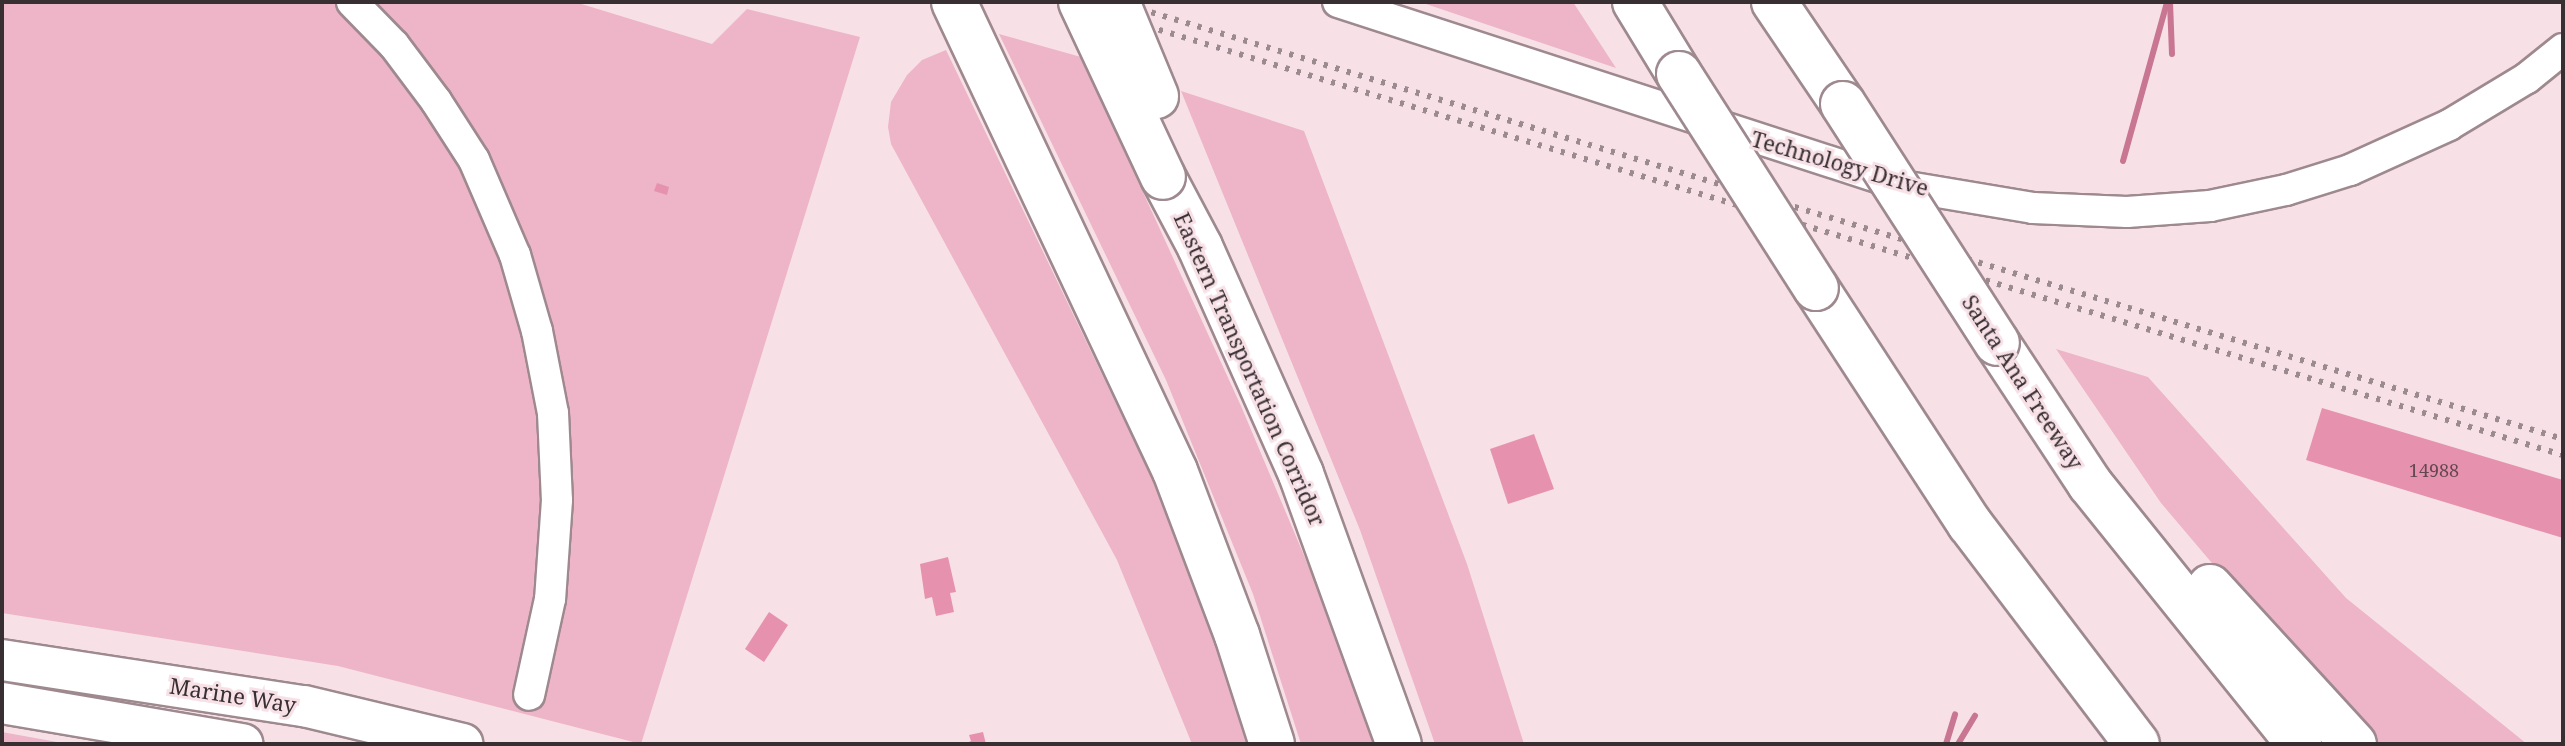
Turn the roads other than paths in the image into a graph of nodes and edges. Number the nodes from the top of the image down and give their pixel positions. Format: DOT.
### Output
graph roads {
  1 [pos="352,2"];
  2 [pos="954,2"];
  3 [pos="1081,2"];
  4 [pos="1117,2"];
  5 [pos="1338,2"];
  6 [pos="1635,2"];
  7 [pos="1774,2"];
  8 [pos="2563,49"];
  9 [pos="1176,177"];
  10 [pos="2039,406"];
  11 [pos="2,660"];
  12 [pos="529,695"];
  13 [pos="2,703"];
  14 [pos="243,744"];
  15 [pos="462,744"];
  16 [pos="1272,744"];
  17 [pos="1399,744"];
  18 [pos="2137,744"];
  19 [pos="2299,744"];
  20 [pos="2354,744"];
  1 -- 12 [label="street"];
  2 -- 16 [label="highway"];
  3 -- 9 [label="highway, bridge"];
  4 -- 9 [label="highway, bridge"];
  5 -- 8 [label="street, Technology Drive"];
  6 -- 18 [label="highway, bridge"];
  7 -- 10 [label="highway, Santa Ana Freeway, bridge"];
  9 -- 17 [label="highway, Eastern Transportation Corridor"];
  10 -- 19 [label="highway, Santa Ana Freeway"];
  10 -- 20 [label="highway"];
  11 -- 15 [label="main road, Marine Way"];
  13 -- 14 [label="main road, Marine Way"];
}
